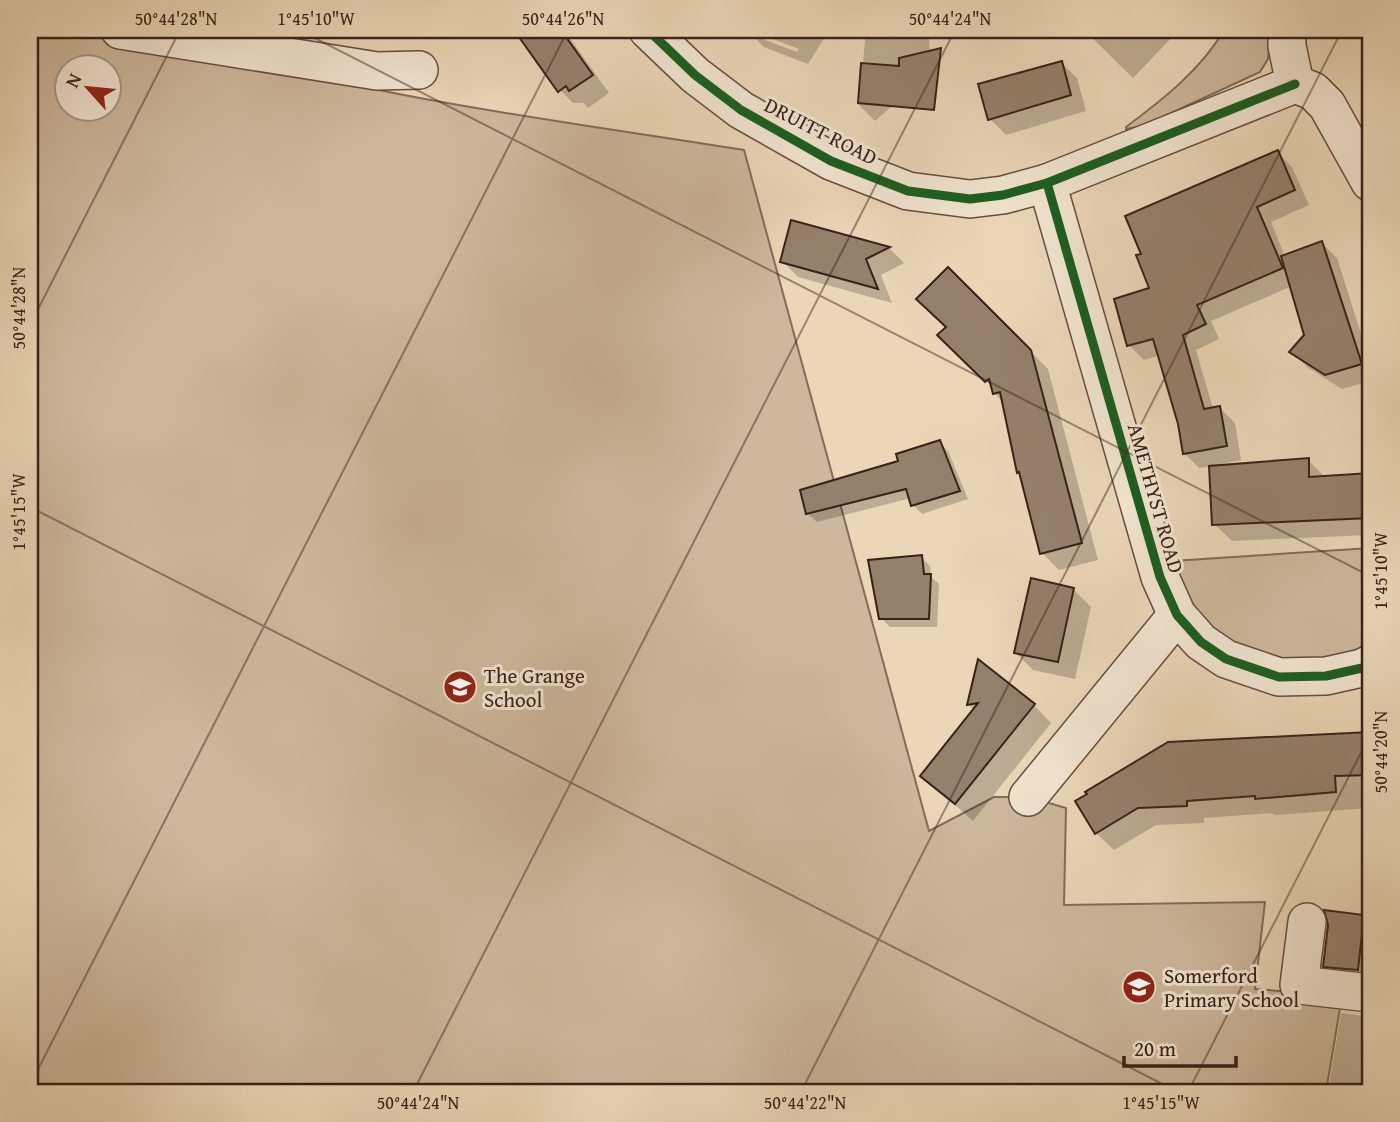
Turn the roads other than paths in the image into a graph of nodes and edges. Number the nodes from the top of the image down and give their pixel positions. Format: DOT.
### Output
graph roads {
  1 [pos="120,30"];
  2 [pos="648,30"];
  3 [pos="1287,30"];
  4 [pos="419,70"];
  5 [pos="1295,84"];
  6 [pos="1370,182"];
  7 [pos="1047,183"];
  8 [pos="1177,615"];
  9 [pos="1370,664"];
  10 [pos="1028,797"];
  11 [pos="1307,922"];
  12 [pos="1370,993"];
  1 -- 4 [label="street"];
  2 -- 7 [label="street, DRUITT ROAD"];
  3 -- 5 [label="street"];
  5 -- 6 [label="street"];
  5 -- 7 [label="street, DRUITT ROAD"];
  7 -- 8 [label="street, AMETHYST ROAD"];
  8 -- 9 [label="street, AMETHYST ROAD"];
  8 -- 10 [label="street"];
  11 -- 12 [label="street"];
}
